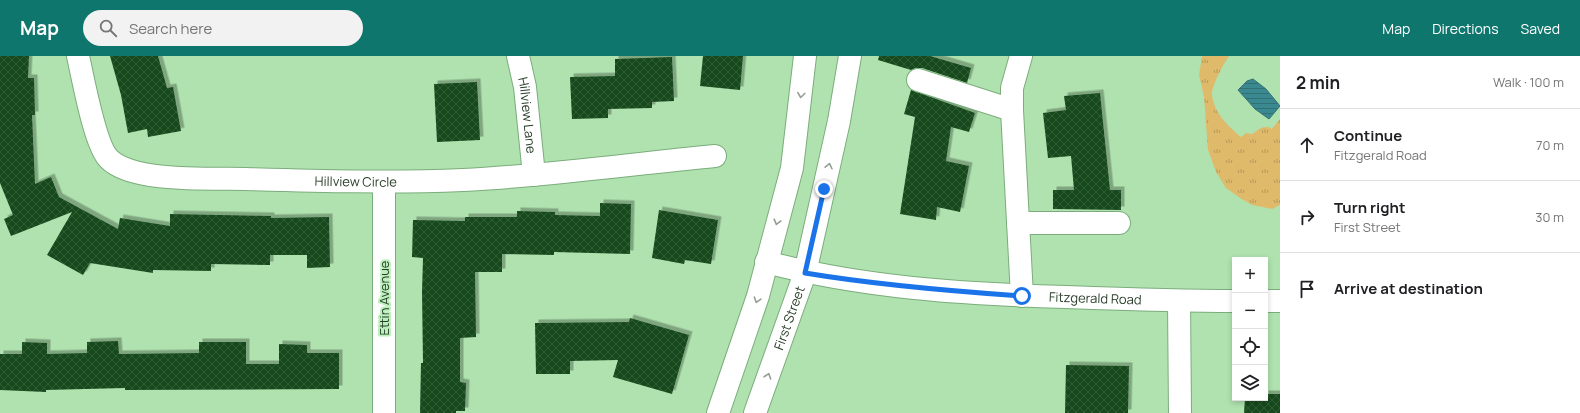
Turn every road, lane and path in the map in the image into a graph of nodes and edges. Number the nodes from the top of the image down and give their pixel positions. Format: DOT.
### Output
graph roads {
  1 [pos="78,56"];
  2 [pos="518,56"];
  3 [pos="805,56"];
  4 [pos="850,56"];
  5 [pos="1021,56"];
  6 [pos="918,80"];
  7 [pos="1012,110"];
  8 [pos="715,156"];
  9 [pos="534,174"];
  10 [pos="384,182"];
  11 [pos="1018,223"];
  12 [pos="1119,223"];
  13 [pos="766,262"];
  14 [pos="805,273"];
  15 [pos="1022,296"];
  16 [pos="1179,301"];
  17 [pos="1232,301"];
  18 [pos="1268,301"];
  19 [pos="1280,301"];
  20 [pos="384,413"];
  21 [pos="718,413"];
  22 [pos="755,413"];
  23 [pos="1180,413"];
  1 -- 10 [label="main road, Hillview Circle"];
  2 -- 9 [label="main road, Hillview Lane"];
  3 -- 13 [label="main road, one-way"];
  14 -- 4 [label="main road, First Street, one-way"];
  5 -- 7 [label="main road"];
  6 -- 7 [label="main road"];
  7 -- 11 [label="main road"];
  8 -- 9 [label="main road, Hillview Circle"];
  9 -- 10 [label="main road, Hillview Circle"];
  10 -- 20 [label="main road, Ettin Avenue"];
  11 -- 12 [label="main road"];
  11 -- 15 [label="main road"];
  13 -- 14 [label="main road, Fitzgerald Road"];
  13 -- 21 [label="main road, one-way"];
  14 -- 15 [label="main road, Fitzgerald Road"];
  22 -- 14 [label="main road, First Street, one-way"];
  15 -- 16 [label="main road, Fitzgerald Road"];
  16 -- 17 [label="main road, Fitzgerald Road"];
  16 -- 23 [label="main road"];
  18 -- 19 [label="main road"];
}
